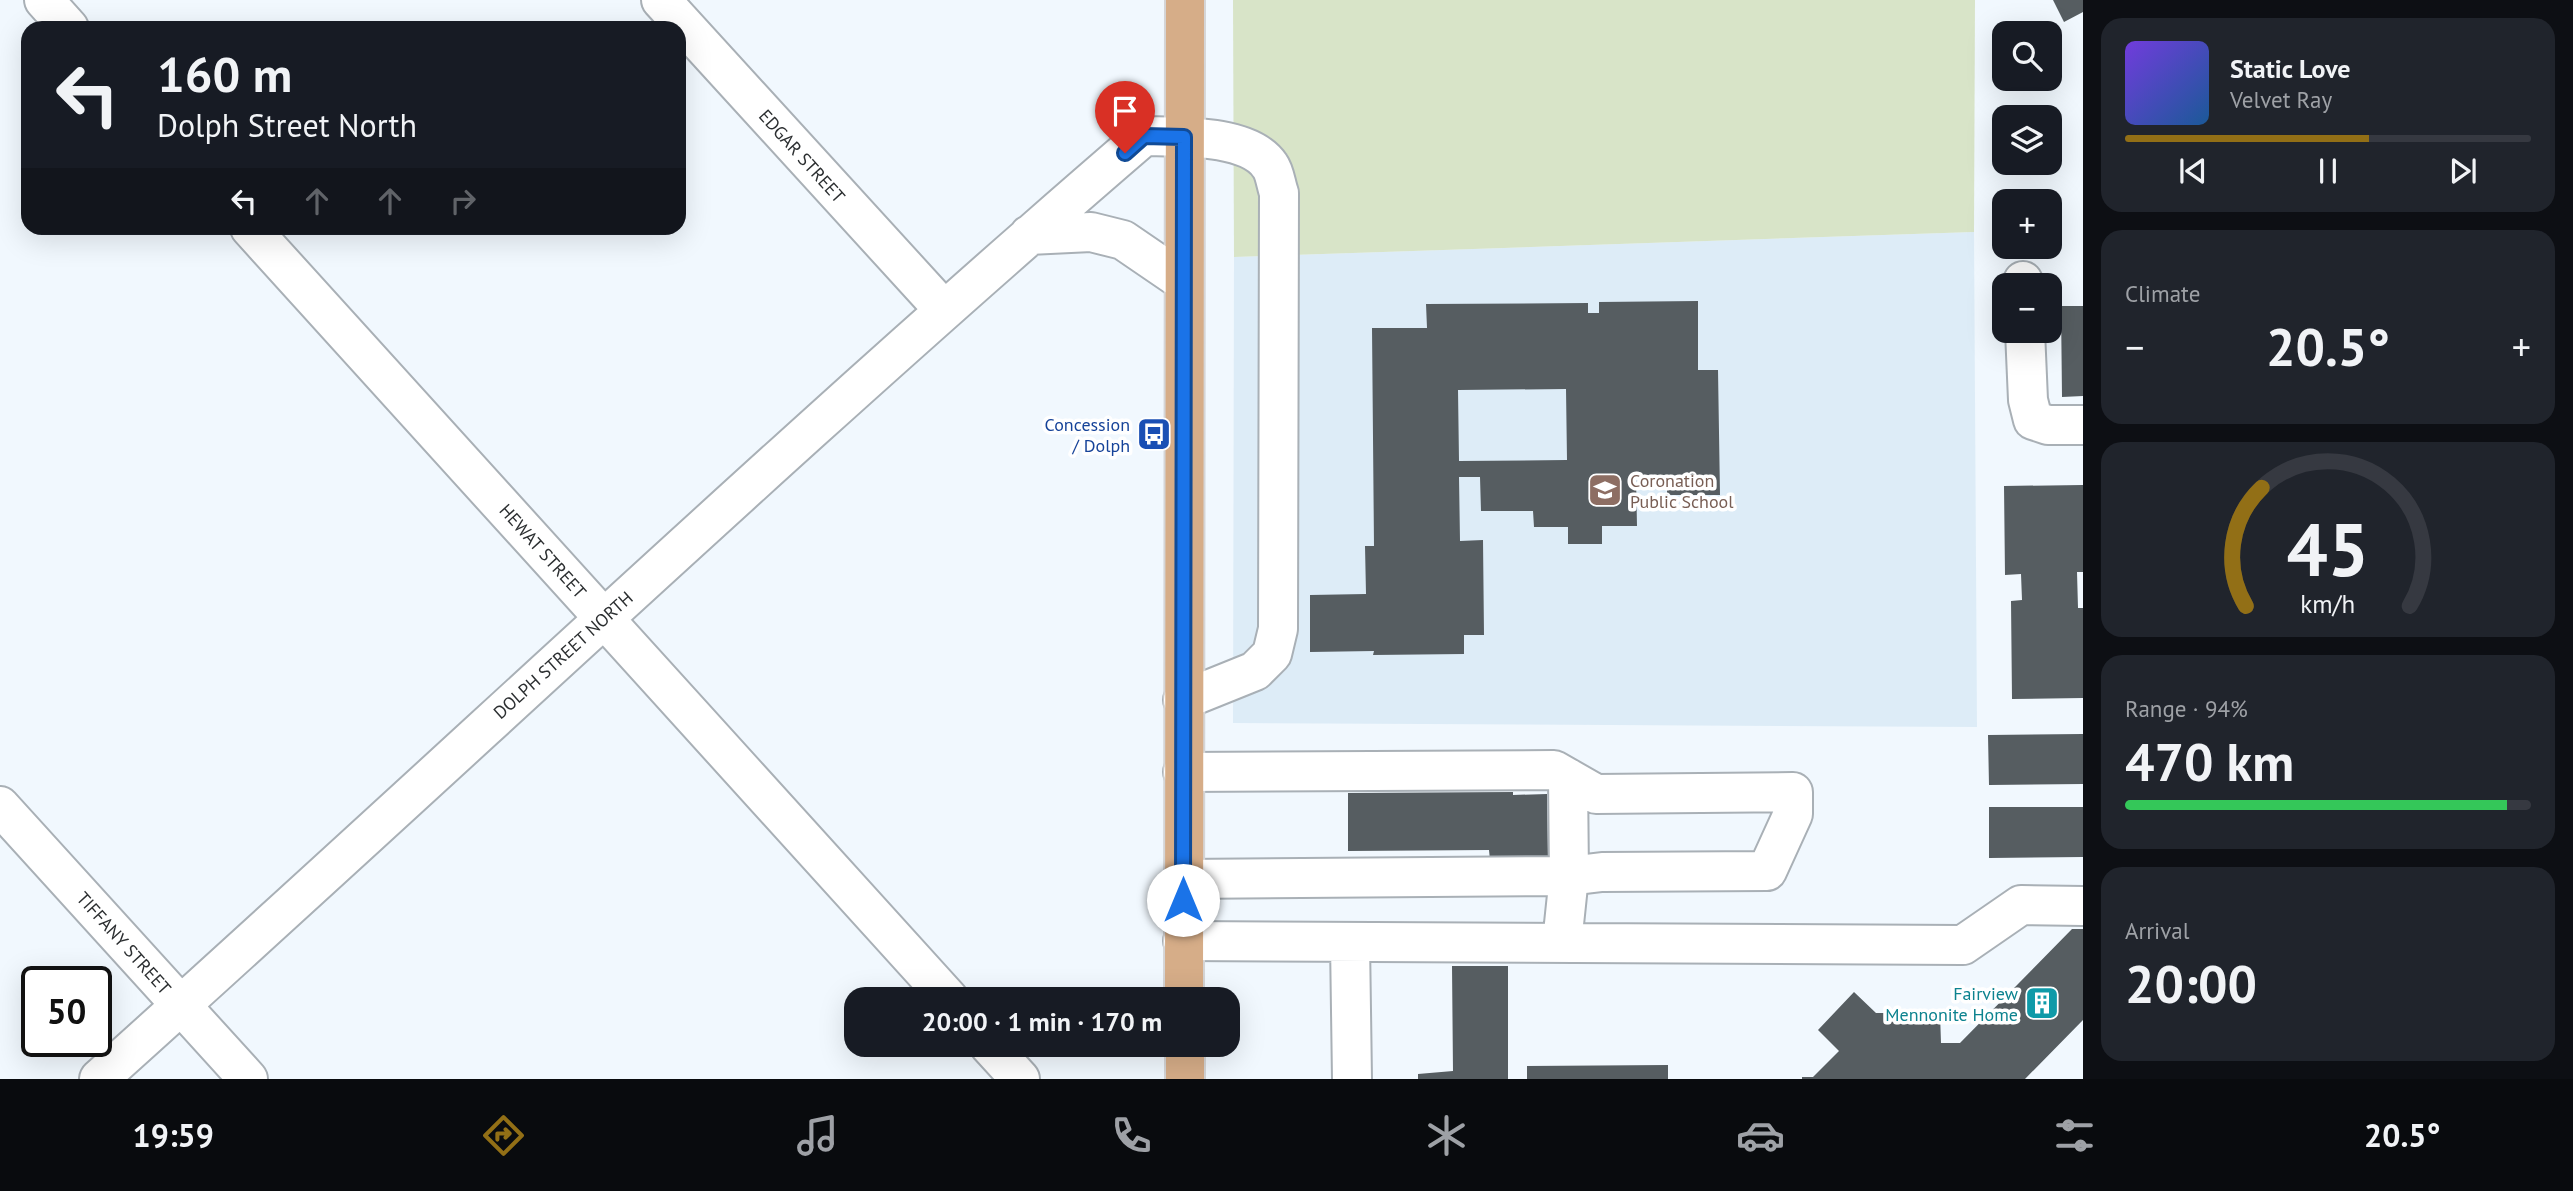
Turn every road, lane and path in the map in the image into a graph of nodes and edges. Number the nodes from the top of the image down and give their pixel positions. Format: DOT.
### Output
graph roads {
  1 [pos="44,0"];
  2 [pos="661,0"];
  3 [pos="1185,0"];
  4 [pos="63,21"];
  5 [pos="680,21"];
  6 [pos="686,27"];
  7 [pos="1184,137"];
  8 [pos="256,235"];
  9 [pos="1029,235"];
  10 [pos="1183,281"];
  11 [pos="944,310"];
  12 [pos="2026,343"];
  13 [pos="2083,425"];
  14 [pos="603,619"];
  15 [pos="1183,700"];
  16 [pos="1183,772"];
  17 [pos="1568,778"];
  18 [pos="0,806"];
  19 [pos="1569,876"];
  20 [pos="1183,878"];
  21 [pos="2083,906"];
  22 [pos="1183,941"];
  23 [pos="1350,943"];
  24 [pos="1562,943"];
  25 [pos="937,987"];
  26 [pos="1184,987"];
  27 [pos="181,1005"];
  28 [pos="1000,1057"];
  29 [pos="1185,1057"];
  30 [pos="99,1079"];
  31 [pos="248,1079"];
  32 [pos="1020,1079"];
  33 [pos="1185,1079"];
  34 [pos="1352,1079"];
  1 -- 4 [label="street"];
  2 -- 5 [label="street, EDGAR STREET"];
  3 -- 7 [label="main road"];
  6 -- 11 [label="street, EDGAR STREET"];
  7 -- 9 [label="street, DOLPH STREET NORTH"];
  7 -- 10 [label="main road"];
  7 -- 15 [label="street, DOLPH STREET NORTH"];
  8 -- 14 [label="street, HEWAT STREET"];
  9 -- 10 [label="street"];
  9 -- 11 [label="street, DOLPH STREET NORTH"];
  10 -- 15 [label="main road"];
  11 -- 14 [label="street, DOLPH STREET NORTH"];
  12 -- 13 [label="street"];
  14 -- 25 [label="street, HEWAT STREET"];
  14 -- 27 [label="street, DOLPH STREET NORTH"];
  15 -- 16 [label="main road"];
  16 -- 17 [label="street"];
  16 -- 20 [label="main road"];
  17 -- 19 [label="street"];
  17 -- 19 [label="street"];
  18 -- 27 [label="street, TIFFANY STREET"];
  19 -- 20 [label="street"];
  19 -- 24 [label="street"];
  20 -- 22 [label="main road"];
  21 -- 24 [label="street"];
  22 -- 23 [label="street"];
  22 -- 26 [label="main road"];
  23 -- 24 [label="street"];
  23 -- 34 [label="street"];
  27 -- 30 [label="street, DOLPH STREET NORTH"];
  27 -- 31 [label="street, TIFFANY STREET"];
  28 -- 32 [label="street"];
  29 -- 33 [label="main road"];
}
